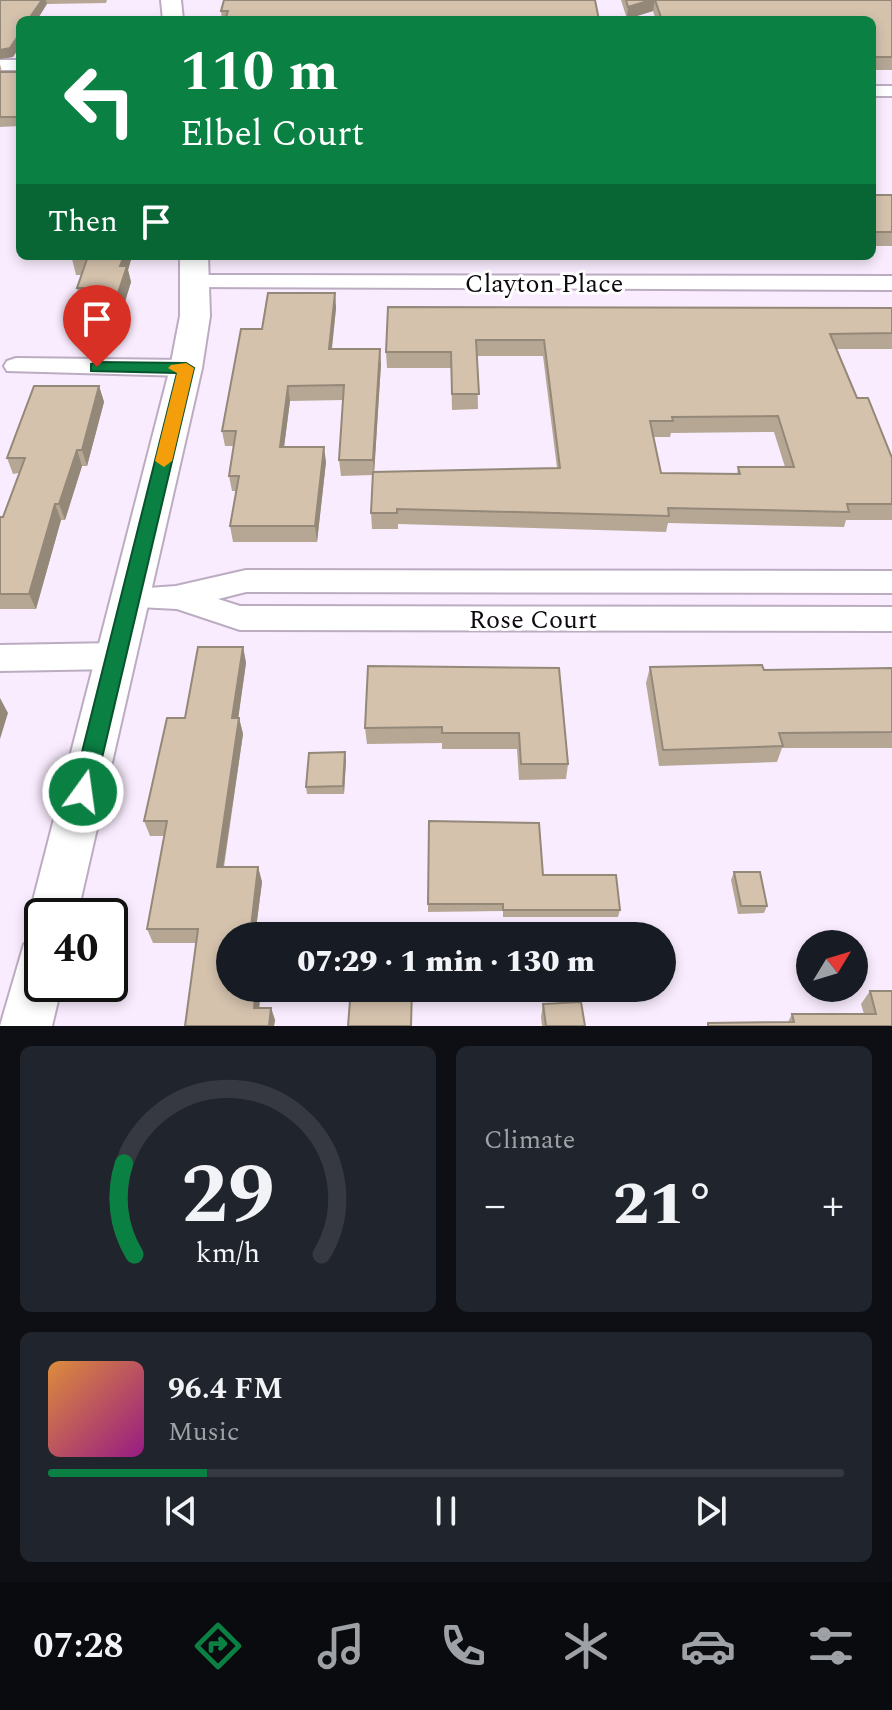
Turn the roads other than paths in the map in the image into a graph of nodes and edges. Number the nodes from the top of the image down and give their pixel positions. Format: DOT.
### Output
graph roads {
  1 [pos="195,269"];
  2 [pos="892,283"];
  3 [pos="16,366"];
  4 [pos="186,368"];
  5 [pos="892,582"];
  6 [pos="130,598"];
  7 [pos="176,598"];
  8 [pos="892,619"];
  9 [pos="116,656"];
  10 [pos="0,658"];
  11 [pos="57,898"];
  12 [pos="32,1002"];
  13 [pos="26,1026"];
  1 -- 2 [label="street, Clayton Place"];
  1 -- 4 [label="street"];
  3 -- 4 [label="street"];
  4 -- 6 [label="street"];
  5 -- 7 [label="street, Rose Court"];
  6 -- 7 [label="street, Rose Court"];
  6 -- 9 [label="street"];
  7 -- 8 [label="street, Rose Court"];
  9 -- 10 [label="street"];
  9 -- 11 [label="street"];
  12 -- 13 [label="street"];
}
